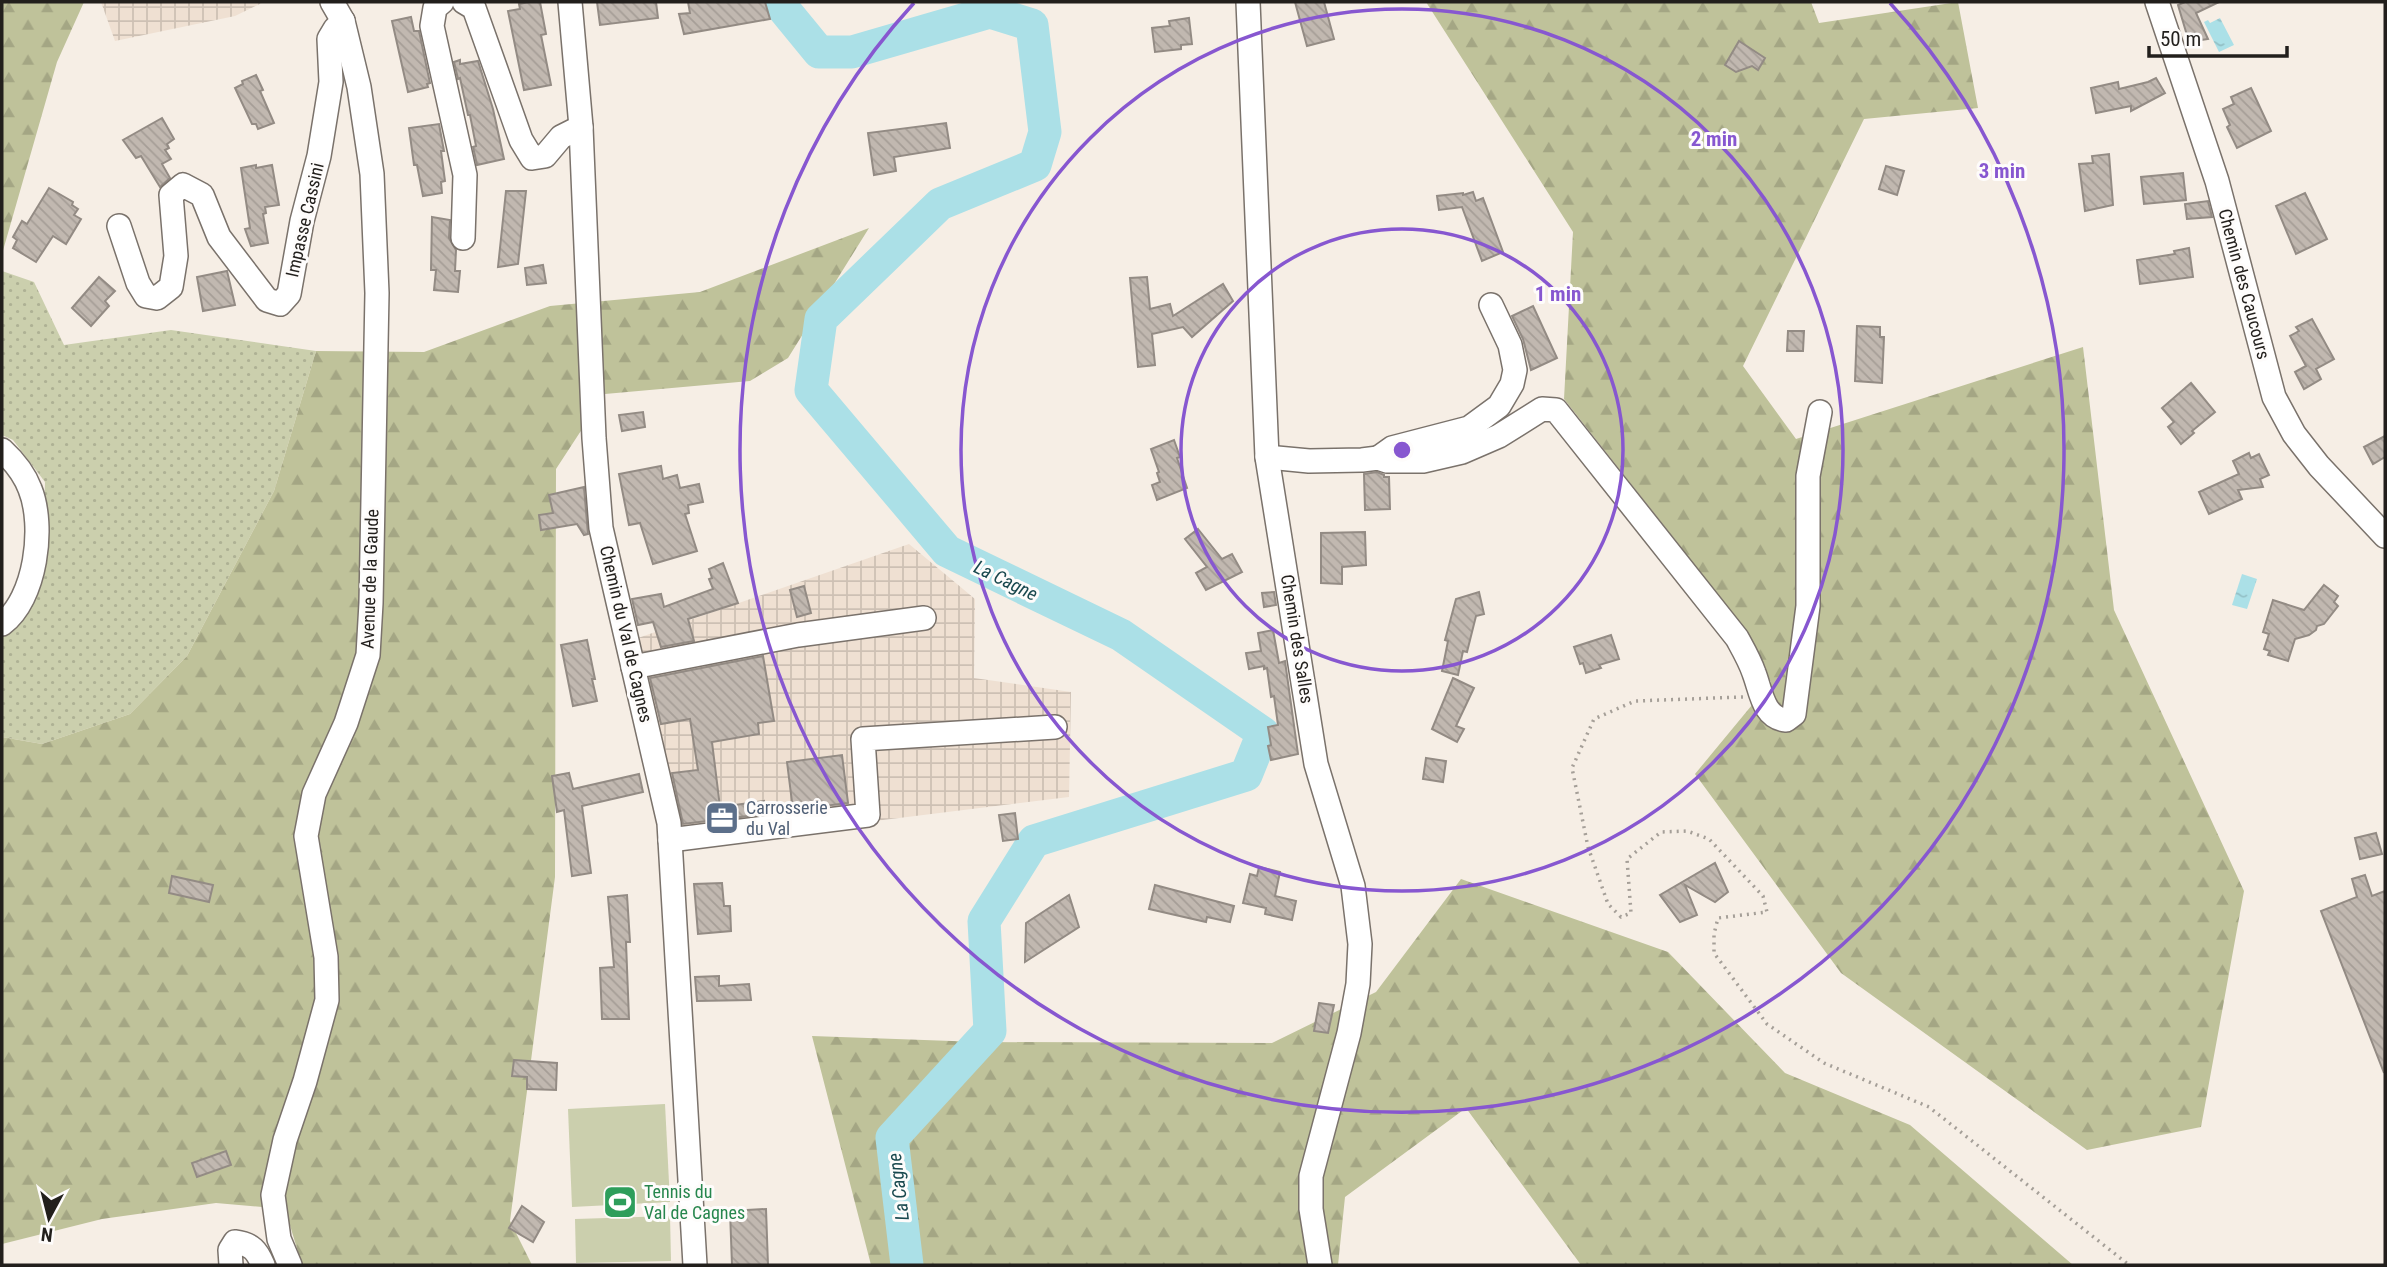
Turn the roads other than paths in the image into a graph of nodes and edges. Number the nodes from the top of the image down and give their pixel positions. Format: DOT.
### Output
graph roads {
  1 [pos="442,2"];
  2 [pos="464,2"];
  3 [pos="570,2"];
  4 [pos="1248,2"];
  5 [pos="2157,2"];
  6 [pos="338,12"];
  7 [pos="581,127"];
  8 [pos="120,226"];
  9 [pos="463,238"];
  10 [pos="1491,305"];
  11 [pos="1820,412"];
  12 [pos="2,450"];
  13 [pos="1267,457"];
  14 [pos="1378,458"];
  15 [pos="2385,536"];
  16 [pos="924,618"];
  17 [pos="2,624"];
  18 [pos="633,667"];
  19 [pos="1055,727"];
  20 [pos="670,840"];
  21 [pos="232,1265"];
  22 [pos="263,1265"];
  23 [pos="290,1265"];
  24 [pos="695,1265"];
  25 [pos="1320,1265"];
  1 -- 9 [label="street"];
  2 -- 7 [label="street"];
  3 -- 7 [label="street, Chemin du Val de Cagnes"];
  4 -- 13 [label="street, Chemin des Salles"];
  5 -- 15 [label="street, Chemin des Caucours"];
  6 -- 8 [label="street, Impasse Cassini"];
  6 -- 23 [label="street, Avenue de la Gaude"];
  7 -- 18 [label="street, Chemin du Val de Cagnes"];
  10 -- 14 [label="street"];
  11 -- 14 [label="street"];
  12 -- 17 [label="street"];
  13 -- 14 [label="street"];
  13 -- 25 [label="street, Chemin des Salles"];
  16 -- 18 [label="street"];
  18 -- 20 [label="street, Chemin du Val de Cagnes"];
  19 -- 20 [label="street"];
  20 -- 24 [label="street, Chemin du Val de Cagnes"];
  21 -- 22 [label="street"];
}
